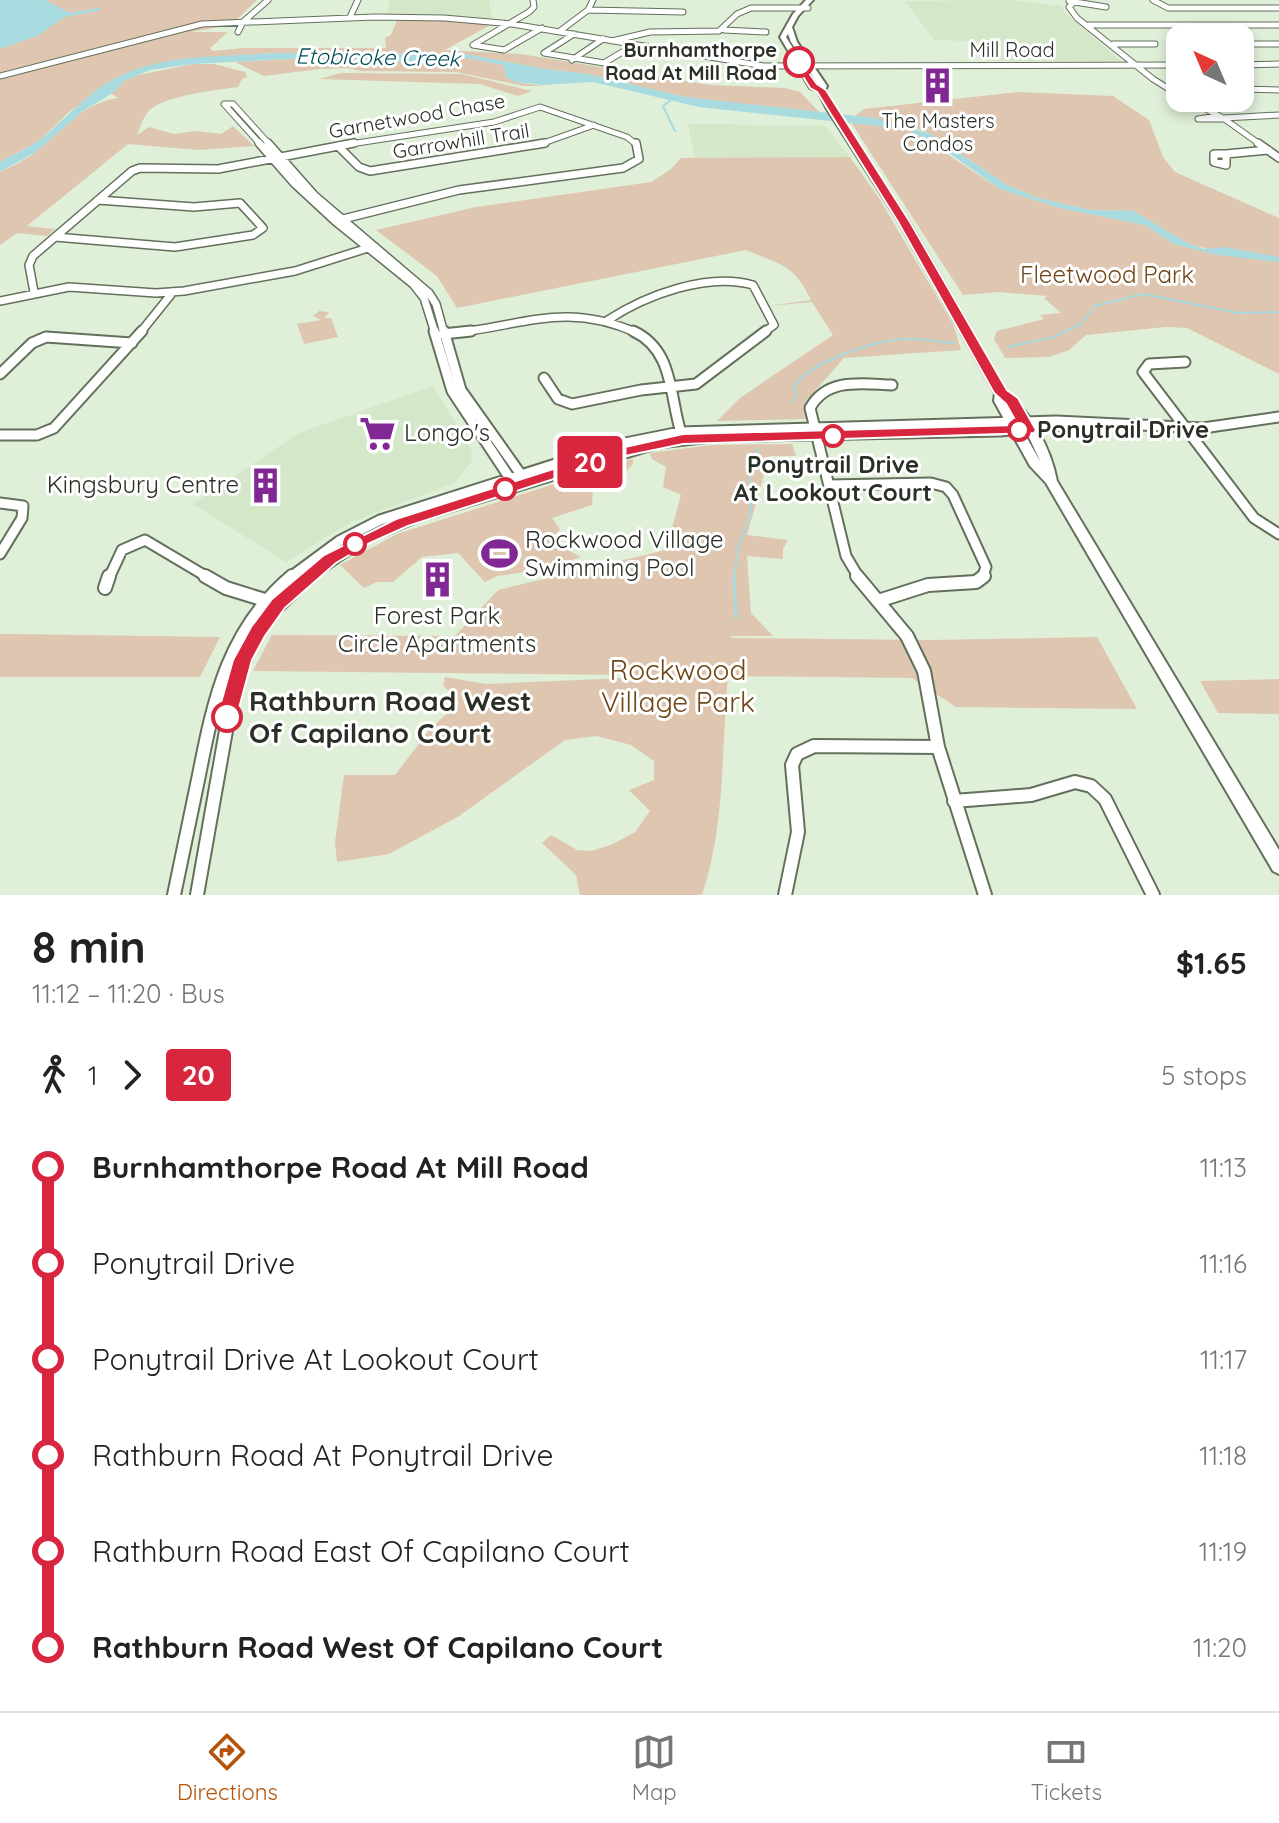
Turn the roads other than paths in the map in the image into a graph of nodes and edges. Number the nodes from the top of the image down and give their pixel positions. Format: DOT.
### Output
graph roads {
  1 [pos="268,0"];
  2 [pos="358,0"];
  3 [pos="533,0"];
  4 [pos="593,0"];
  5 [pos="763,0"];
  6 [pos="1072,0"];
  7 [pos="1153,0"];
  8 [pos="775,5"];
  9 [pos="806,6"];
  10 [pos="1106,7"];
  11 [pos="1279,8"];
  12 [pos="588,10"];
  13 [pos="683,12"];
  14 [pos="350,17"];
  15 [pos="243,22"];
  16 [pos="512,24"];
  17 [pos="1088,25"];
  18 [pos="1166,25"];
  19 [pos="1254,25"];
  20 [pos="1279,25"];
  21 [pos="542,28"];
  22 [pos="724,30"];
  23 [pos="560,31"];
  24 [pos="238,32"];
  25 [pos="766,32"];
  26 [pos="574,34"];
  27 [pos="603,39"];
  28 [pos="612,41"];
  29 [pos="1113,44"];
  30 [pos="1155,44"];
  31 [pos="1254,44"];
  32 [pos="1279,44"];
  33 [pos="634,45"];
  34 [pos="572,60"];
  35 [pos="1279,64"];
  36 [pos="1135,65"];
  37 [pos="1166,65"];
  38 [pos="1254,65"];
  39 [pos="806,66"];
  40 [pos="0,78"];
  41 [pos="1166,88"];
  42 [pos="1254,89"];
  43 [pos="1279,90"];
  44 [pos="1212,112"];
  45 [pos="1279,115"];
  46 [pos="1223,118"];
  47 [pos="594,125"];
  48 [pos="338,146"];
  49 [pos="1268,150"];
  50 [pos="1226,154"];
  51 [pos="1279,158"];
  52 [pos="275,159"];
  53 [pos="98,200"];
  54 [pos="338,220"];
  55 [pos="55,237"];
  56 [pos="371,246"];
  57 [pos="34,292"];
  58 [pos="173,292"];
  59 [pos="0,301"];
  60 [pos="608,320"];
  61 [pos="443,334"];
  62 [pos="132,343"];
  63 [pos="1185,362"];
  64 [pos="0,374"];
  65 [pos="544,378"];
  66 [pos="892,385"];
  67 [pos="668,387"];
  68 [pos="1279,417"];
  69 [pos="1020,426"];
  70 [pos="1185,428"];
  71 [pos="816,432"];
  72 [pos="0,435"];
  73 [pos="682,435"];
  74 [pos="524,478"];
  75 [pos="510,484"];
  76 [pos="829,485"];
  77 [pos="0,503"];
  78 [pos="1279,534"];
  79 [pos="0,554"];
  80 [pos="105,588"];
  81 [pos="878,601"];
  82 [pos="272,602"];
  83 [pos="938,747"];
  84 [pos="954,801"];
  85 [pos="1279,866"];
  86 [pos="174,895"];
  87 [pos="197,895"];
  88 [pos="785,895"];
  89 [pos="985,895"];
  90 [pos="1153,895"];
  1 -- 15 [label="street"];
  2 -- 14 [label="street"];
  3 -- 16 [label="street"];
  4 -- 12 [label="street"];
  5 -- 8 [label="street"];
  6 -- 10 [label="street"];
  6 -- 17 [label="street"];
  7 -- 11 [label="street"];
  8 -- 9 [label="street"];
  8 -- 22 [label="street"];
  9 -- 39 [label="main road"];
  12 -- 13 [label="street"];
  12 -- 23 [label="street"];
  14 -- 15 [label="street, Mill Road"];
  14 -- 16 [label="street, Mill Road"];
  15 -- 24 [label="street"];
  15 -- 40 [label="street, Mill Road"];
  16 -- 21 [label="street, Mill Road"];
  16 -- 21 [label="street"];
  17 -- 18 [label="street"];
  17 -- 29 [label="street"];
  19 -- 20 [label="street"];
  21 -- 23 [label="street, Mill Road"];
  22 -- 25 [label="street"];
  22 -- 28 [label="street"];
  23 -- 26 [label="street, Mill Road"];
  26 -- 27 [label="street, Mill Road"];
  26 -- 34 [label="street"];
  27 -- 28 [label="street, Mill Road"];
  27 -- 34 [label="street"];
  28 -- 33 [label="street, Mill Road"];
  29 -- 30 [label="street"];
  29 -- 36 [label="street"];
  31 -- 32 [label="street"];
  33 -- 34 [label="street"];
  33 -- 39 [label="street, Mill Road"];
  35 -- 38 [label="street"];
  36 -- 37 [label="street, Mill Road"];
  36 -- 39 [label="street, Mill Road"];
  36 -- 41 [label="street"];
  39 -- 69 [label="main road"];
  42 -- 43 [label="street"];
  44 -- 46 [label="street"];
  45 -- 46 [label="street"];
  46 -- 49 [label="street"];
  47 -- 48 [label="street, Garnetwood Chase"];
  47 -- 48 [label="street, Garrowhill Trail"];
  47 -- 54 [label="street, Garnetwood Chase"];
  48 -- 52 [label="street, Garnetwood Chase"];
  49 -- 50 [label="street"];
  49 -- 51 [label="street"];
  52 -- 52 [label="street"];
  52 -- 53 [label="street, Garnetwood Chase"];
  52 -- 54 [label="street"];
  53 -- 55 [label="street, Garnetwood Chase"];
  53 -- 55 [label="street"];
  54 -- 56 [label="street"];
  55 -- 57 [label="street, Garnetwood Chase"];
  56 -- 58 [label="street"];
  56 -- 61 [label="street"];
  56 -- 75 [label="street"];
  57 -- 58 [label="street"];
  57 -- 59 [label="street"];
  58 -- 62 [label="street"];
  60 -- 61 [label="street"];
  60 -- 67 [label="street"];
  60 -- 67 [label="street"];
  61 -- 74 [label="street"];
  62 -- 64 [label="street"];
  62 -- 72 [label="street"];
  63 -- 70 [label="street"];
  65 -- 67 [label="street"];
  66 -- 71 [label="street"];
  67 -- 73 [label="street"];
  68 -- 70 [label="street"];
  69 -- 70 [label="street"];
  69 -- 71 [label="street"];
  69 -- 85 [label="main road"];
  70 -- 78 [label="street"];
  71 -- 73 [label="street"];
  71 -- 76 [label="street"];
  73 -- 74 [label="street"];
  74 -- 75 [label="street"];
  75 -- 82 [label="street"];
  76 -- 81 [label="street"];
  76 -- 81 [label="street"];
  77 -- 79 [label="street"];
  80 -- 82 [label="street"];
  81 -- 83 [label="street"];
  82 -- 86 [label="street"];
  82 -- 87 [label="street"];
  83 -- 84 [label="street"];
  83 -- 88 [label="street"];
  84 -- 89 [label="street"];
  84 -- 90 [label="street"];
}
